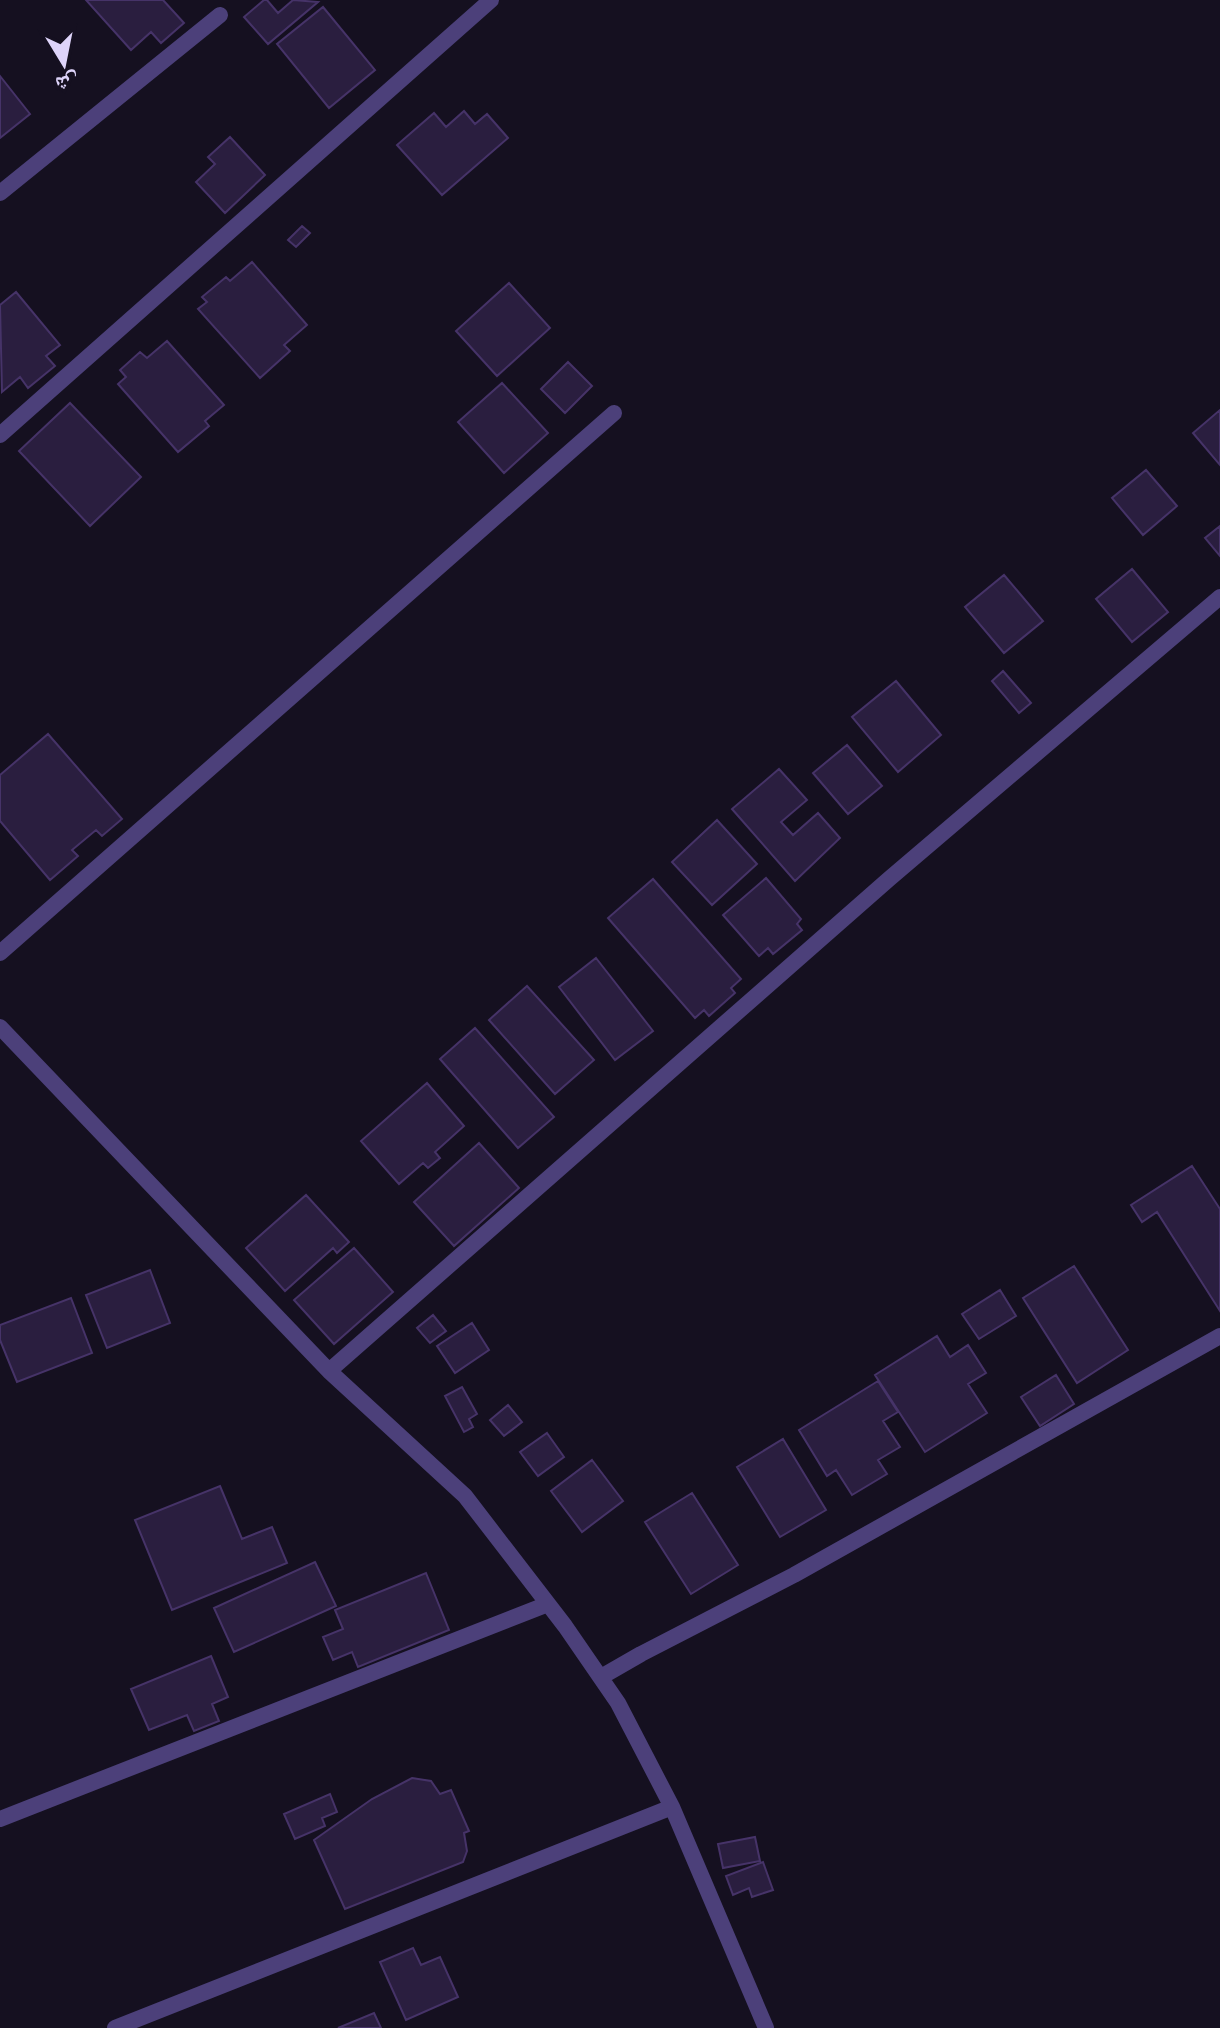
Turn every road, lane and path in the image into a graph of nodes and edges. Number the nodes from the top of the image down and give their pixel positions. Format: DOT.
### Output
graph roads {
  1 [pos="491,0"];
  2 [pos="220,15"];
  3 [pos="0,193"];
  4 [pos="614,413"];
  5 [pos="0,435"];
  6 [pos="1220,597"];
  7 [pos="0,953"];
  8 [pos="0,1027"];
  9 [pos="1220,1336"];
  10 [pos="329,1371"];
  11 [pos="548,1604"];
  12 [pos="601,1677"];
  13 [pos="672,1807"];
  14 [pos="0,1819"];
  15 [pos="115,2028"];
  16 [pos="766,2028"];
  1 -- 5 [label="street"];
  2 -- 3 [label="street"];
  4 -- 7 [label="street"];
  6 -- 10 [label="street"];
  8 -- 10 [label="street"];
  9 -- 12 [label="street"];
  10 -- 11 [label="street"];
  11 -- 12 [label="street"];
  11 -- 14 [label="street"];
  12 -- 13 [label="street"];
  13 -- 15 [label="street"];
  13 -- 16 [label="street"];
}
